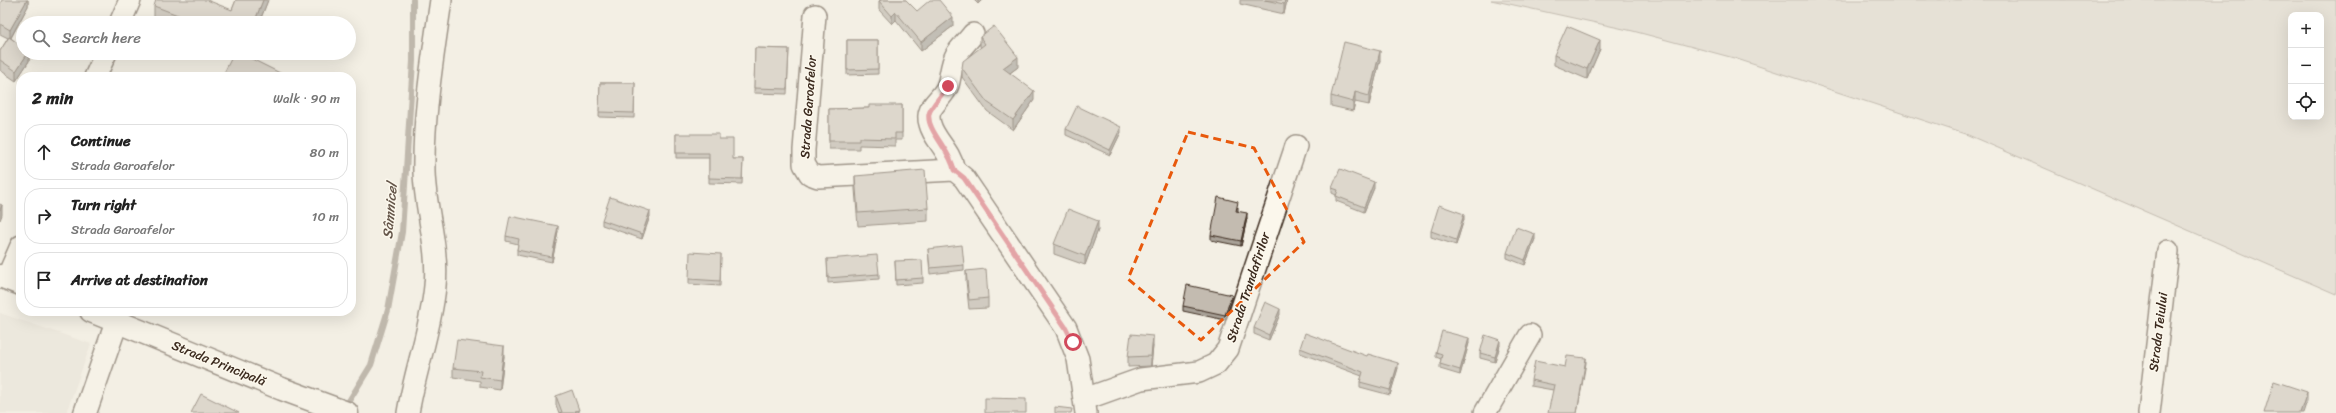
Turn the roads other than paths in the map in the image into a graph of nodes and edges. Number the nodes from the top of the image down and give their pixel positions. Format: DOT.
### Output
graph roads {
  1 [pos="130,0"];
  2 [pos="441,0"];
  3 [pos="815,15"];
  4 [pos="123,16"];
  5 [pos="974,34"];
  6 [pos="103,60"];
  7 [pos="97,72"];
  8 [pos="1296,146"];
  9 [pos="954,170"];
  10 [pos="2168,251"];
  11 [pos="16,260"];
  12 [pos="9,279"];
  13 [pos="104,316"];
  14 [pos="116,321"];
  15 [pos="1530,335"];
  16 [pos="1085,406"];
  17 [pos="85,413"];
  18 [pos="347,413"];
  19 [pos="408,413"];
  20 [pos="1485,413"];
  21 [pos="2149,413"];
  1 -- 4 [label="street"];
  2 -- 19 [label="street"];
  3 -- 9 [label="street, Strada Garoafelor"];
  5 -- 9 [label="street"];
  6 -- 7 [label="street"];
  8 -- 16 [label="street, Strada Trandafirilor"];
  9 -- 16 [label="street"];
  10 -- 21 [label="street, Strada Teiului"];
  11 -- 12 [label="street"];
  13 -- 14 [label="main road, Strada Principală"];
  14 -- 17 [label="main road"];
  14 -- 18 [label="main road, Strada Principală"];
  15 -- 20 [label="street"];
}
